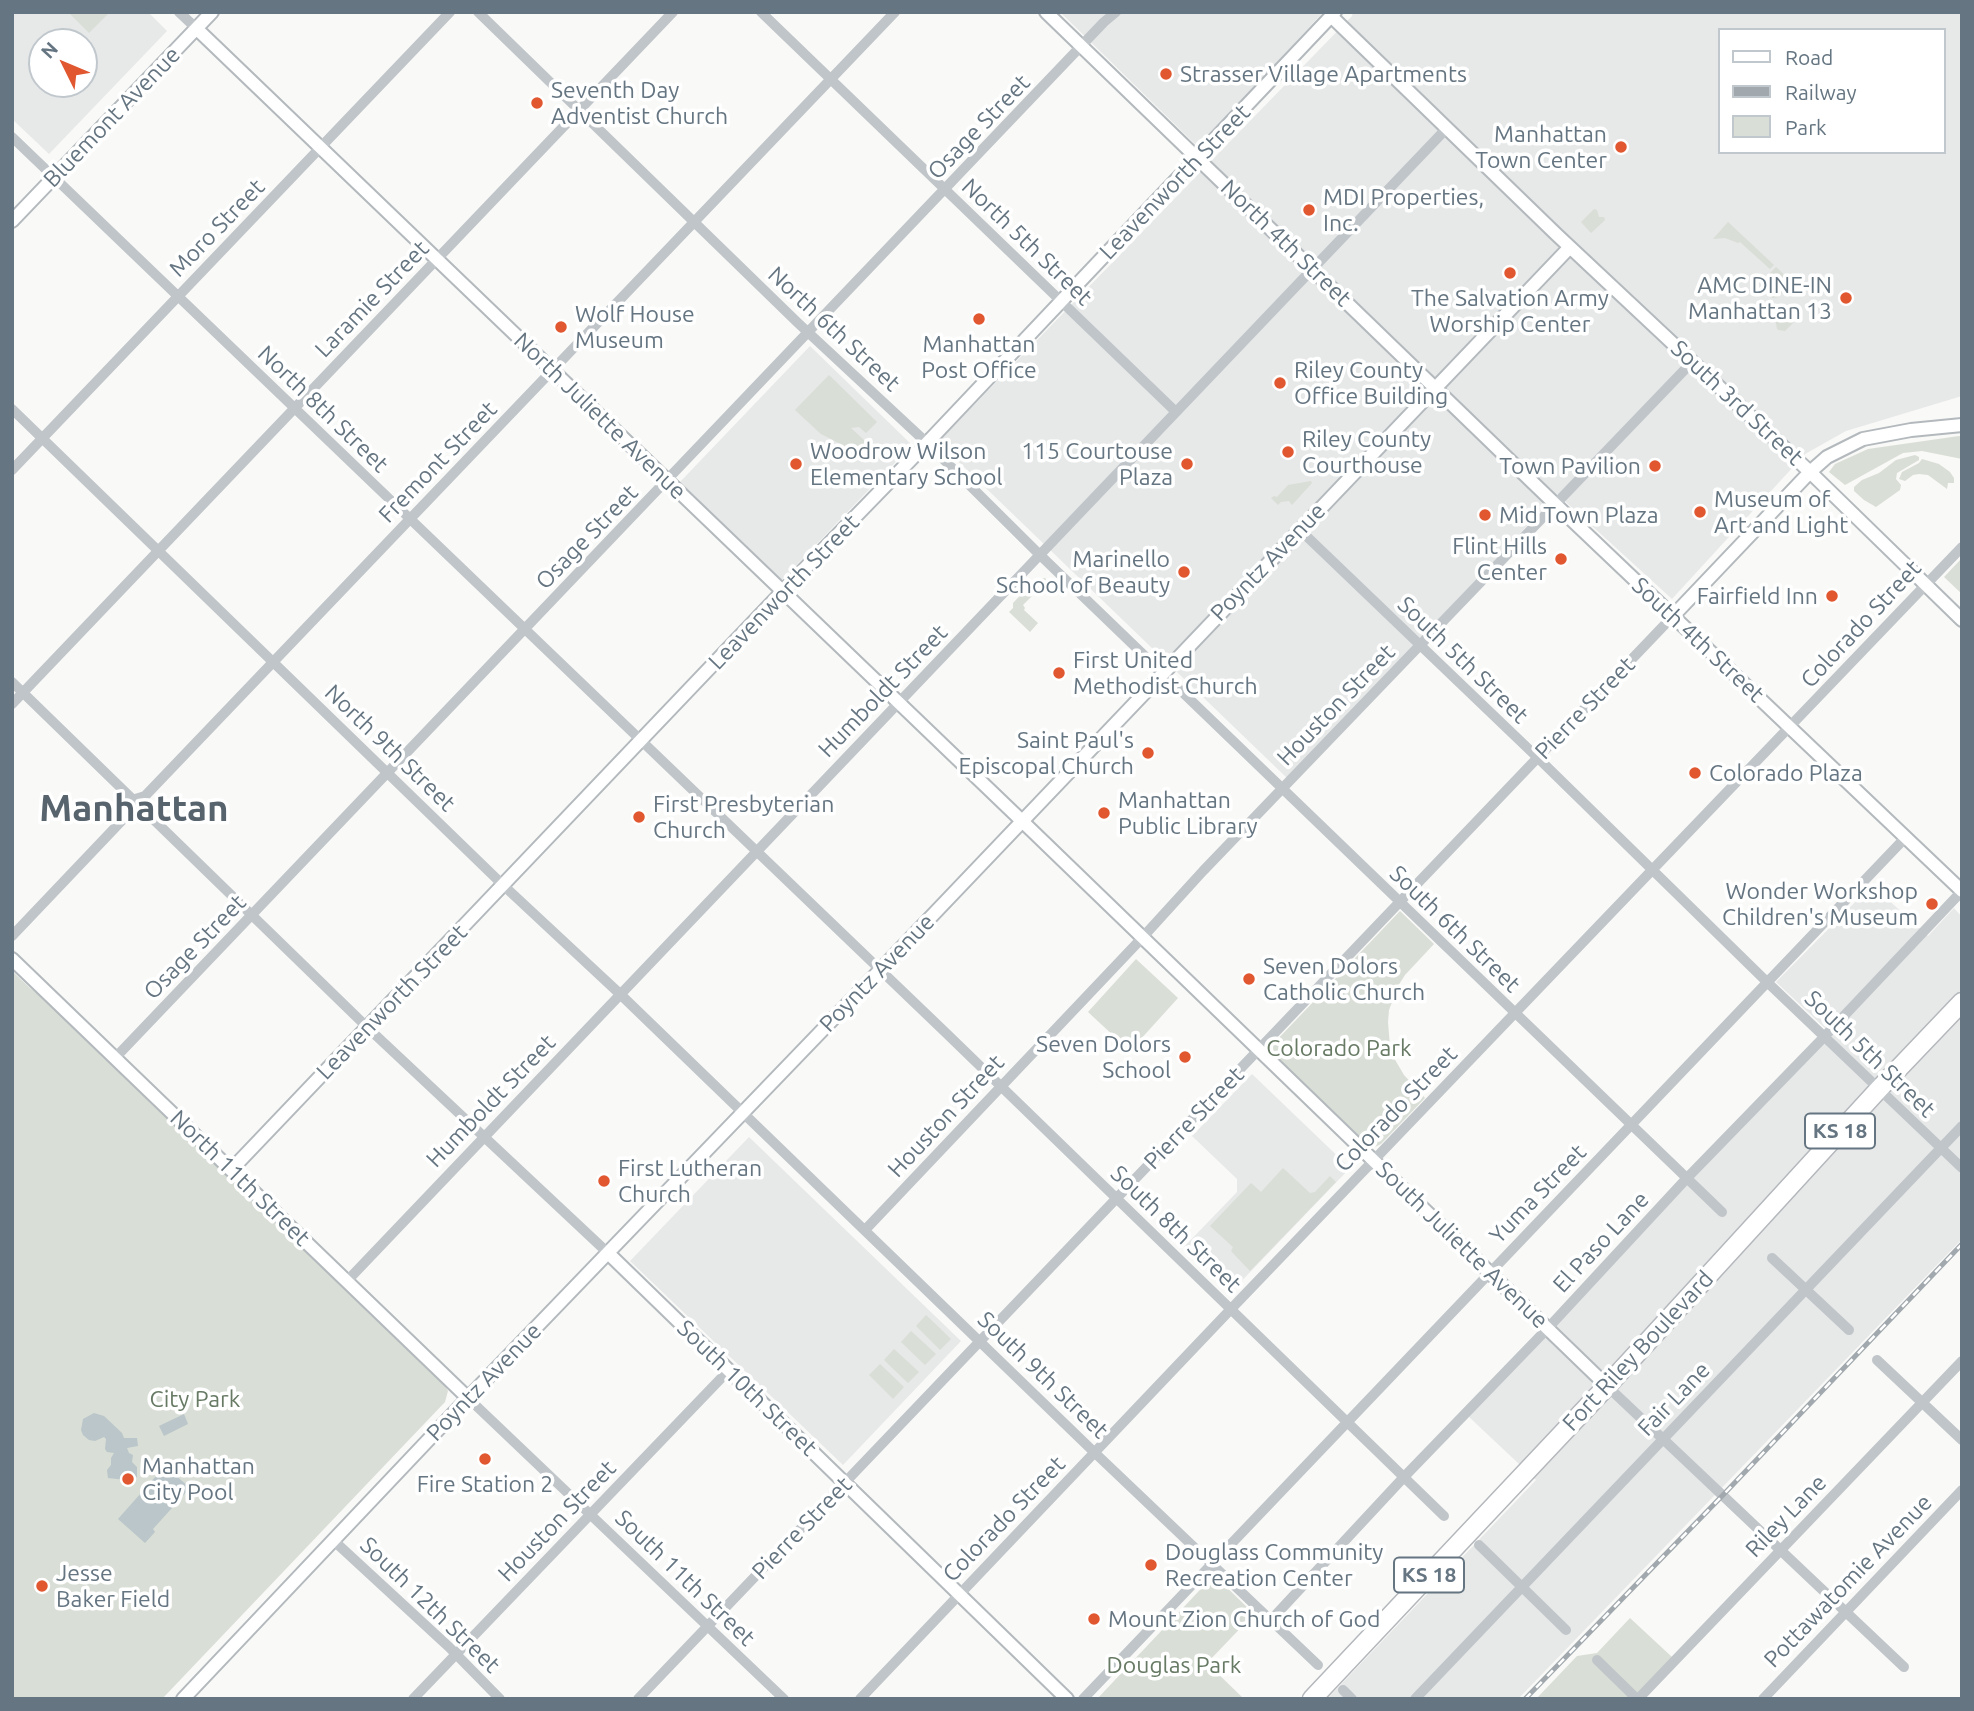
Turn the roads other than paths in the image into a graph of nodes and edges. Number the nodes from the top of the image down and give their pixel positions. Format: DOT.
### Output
graph roads {
  1 [pos="179,12"];
  2 [pos="212,12"];
  3 [pos="450,12"];
  4 [pos="478,12"];
  5 [pos="673,12"];
  6 [pos="761,12"];
  7 [pos="895,12"];
  8 [pos="1046,12"];
  9 [pos="1116,12"];
  10 [pos="1331,14"];
  11 [pos="197,29"];
  12 [pos="1082,47"];
  13 [pos="830,79"];
  14 [pos="579,110"];
  15 [pos="1447,128"];
  16 [pos="12,137"];
  17 [pos="320,148"];
  18 [pos="1199,158"];
  19 [pos="54,177"];
  20 [pos="946,190"];
  21 [pos="12,221"];
  22 [pos="694,221"];
  23 [pos="1570,247"];
  24 [pos="437,259"];
  25 [pos="1312,269"];
  26 [pos="178,297"];
  27 [pos="1061,302"];
  28 [pos="809,333"];
  29 [pos="1693,361"];
  30 [pos="552,370"];
  31 [pos="1434,387"];
  32 [pos="294,408"];
  33 [pos="12,409"];
  34 [pos="1176,412"];
  35 [pos="1962,425"];
  36 [pos="43,438"];
  37 [pos="927,443"];
  38 [pos="12,470"];
  39 [pos="1810,472"];
  40 [pos="667,481"];
  41 [pos="1555,504"];
  42 [pos="410,519"];
  43 [pos="1299,530"];
  44 [pos="1962,547"];
  45 [pos="159,550"];
  46 [pos="1040,555"];
  47 [pos="1925,585"];
  48 [pos="783,591"];
  49 [pos="1673,616"];
  50 [pos="1962,620"];
  51 [pos="525,630"];
  52 [pos="1420,645"];
  53 [pos="274,662"];
  54 [pos="1163,673"];
  55 [pos="12,682"];
  56 [pos="23,692"];
  57 [pos="899,702"];
  58 [pos="12,704"];
  59 [pos="1790,727"];
  60 [pos="640,741"];
  61 [pos="1538,758"];
  62 [pos="388,773"];
  63 [pos="1284,788"];
  64 [pos="132,800"];
  65 [pos="1022,821"];
  66 [pos="1905,838"];
  67 [pos="756,852"];
  68 [pos="1652,870"];
  69 [pos="503,885"];
  70 [pos="1962,891"];
  71 [pos="1399,902"];
  72 [pos="252,915"];
  73 [pos="12,936"];
  74 [pos="1142,938"];
  75 [pos="12,958"];
  76 [pos="880,971"];
  77 [pos="1767,982"];
  78 [pos="621,994"];
  79 [pos="1962,1002"];
  80 [pos="1515,1013"];
  81 [pos="368,1028"];
  82 [pos="1824,1037"];
  83 [pos="1259,1049"];
  84 [pos="115,1058"];
  85 [pos="1000,1087"];
  86 [pos="1879,1089"];
  87 [pos="743,1112"];
  88 [pos="1631,1125"];
  89 [pos="1962,1126"];
  90 [pos="483,1137"];
  91 [pos="1941,1148"];
  92 [pos="1374,1160"];
  93 [pos="1962,1168"];
  94 [pos="231,1170"];
  95 [pos="1686,1178"];
  96 [pos="1117,1198"];
  97 [pos="1722,1212"];
  98 [pos="865,1230"];
  99 [pos="608,1254"];
  100 [pos="1772,1258"];
  101 [pos="1490,1272"];
  102 [pos="347,1280"];
  103 [pos="1806,1290"];
  104 [pos="1231,1309"];
  105 [pos="1548,1328"];
  106 [pos="1849,1330"];
  107 [pos="981,1340"];
  108 [pos="1877,1360"];
  109 [pos="1962,1361"];
  110 [pos="729,1370"];
  111 [pos="1607,1385"];
  112 [pos="468,1398"];
  113 [pos="1921,1402"];
  114 [pos="1348,1423"];
  115 [pos="1663,1439"];
  116 [pos="1962,1440"];
  117 [pos="1094,1452"];
  118 [pos="1404,1477"];
  119 [pos="845,1483"];
  120 [pos="1962,1489"];
  121 [pos="590,1514"];
  122 [pos="1444,1516"];
  123 [pos="334,1540"];
  124 [pos="1479,1545"];
  125 [pos="1780,1550"];
  126 [pos="1212,1564"];
  127 [pos="1522,1587"];
  128 [pos="959,1593"];
  129 [pos="1845,1612"];
  130 [pos="1270,1620"];
  131 [pos="707,1626"];
  132 [pos="1566,1630"];
  133 [pos="455,1655"];
  134 [pos="1597,1660"];
  135 [pos="1318,1665"];
  136 [pos="1904,1667"];
  137 [pos="193,1688"];
  138 [pos="1343,1690"];
  139 [pos="183,1699"];
  140 [pos="204,1699"];
  141 [pos="413,1699"];
  142 [pos="500,1699"];
  143 [pos="638,1699"];
  144 [pos="784,1699"];
  145 [pos="860,1699"];
  146 [pos="1067,1699"];
  147 [pos="1083,1699"];
  148 [pos="1312,1699"];
  149 [pos="1352,1699"];
  150 [pos="1415,1699"];
  151 [pos="1637,1699"];
  152 [pos="1763,1699"];
  1 -- 11 [label="street, North Juliette Avenue"];
  2 -- 11 [label="street, Bluemont Avenue"];
  3 -- 17 [label="street, Moro Street"];
  4 -- 14 [label="street, North 6th Street"];
  5 -- 14 [label="street, Laramie Street"];
  6 -- 13 [label="street, North 5th Street"];
  7 -- 13 [label="street, Fremont Street"];
  8 -- 12 [label="street, North 4th Street"];
  9 -- 12 [label="street, Osage Street"];
  10 -- 15 [label="street, South 3rd Street"];
  10 -- 18 [label="street, Leavenworth Street"];
  11 -- 17 [label="street, North Juliette Avenue"];
  11 -- 19 [label="street, Bluemont Avenue"];
  12 -- 18 [label="street, North 4th Street"];
  12 -- 20 [label="street, Osage Street"];
  13 -- 20 [label="street, North 5th Street"];
  13 -- 22 [label="street, Fremont Street"];
  14 -- 22 [label="street, North 6th Street"];
  14 -- 24 [label="street, Laramie Street"];
  15 -- 23 [label="street, South 3rd Street"];
  15 -- 25 [label="street, Humboldt Street"];
  16 -- 19 [label="street, North 8th Street"];
  17 -- 24 [label="street, North Juliette Avenue"];
  17 -- 26 [label="street, Moro Street"];
  18 -- 25 [label="street, North 4th Street"];
  18 -- 27 [label="street, Leavenworth Street"];
  19 -- 21 [label="street, Bluemont Avenue"];
  19 -- 26 [label="street, North 8th Street"];
  20 -- 27 [label="street, North 5th Street"];
  20 -- 28 [label="street, Osage Street"];
  22 -- 28 [label="street, North 6th Street"];
  22 -- 30 [label="street, Fremont Street"];
  23 -- 29 [label="street, South 3rd Street"];
  23 -- 31 [label="street, Poyntz Avenue"];
  24 -- 30 [label="street, North Juliette Avenue"];
  24 -- 32 [label="street, Laramie Street"];
  25 -- 31 [label="street, North 4th Street"];
  25 -- 34 [label="street, Humboldt Street"];
  26 -- 32 [label="street, North 8th Street"];
  26 -- 36 [label="street, Moro Street"];
  27 -- 34 [label="street, North 5th Street"];
  27 -- 37 [label="street, Leavenworth Street"];
  28 -- 37 [label="street, North 6th Street"];
  28 -- 40 [label="street, Osage Street"];
  29 -- 39 [label="street, South 3rd Street"];
  29 -- 41 [label="street, Houston Street"];
  30 -- 40 [label="street, North Juliette Avenue"];
  30 -- 42 [label="street, Fremont Street"];
  31 -- 41 [label="street, South 4th Street"];
  31 -- 43 [label="street, Poyntz Avenue"];
  32 -- 42 [label="street, North 8th Street"];
  32 -- 45 [label="street, Laramie Street"];
  33 -- 36 [label="street, North 9th Street"];
  34 -- 46 [label="street, Humboldt Street"];
  35 -- 39 [label="street, Pierre Street"];
  36 -- 38 [label="street, Moro Street"];
  36 -- 45 [label="street, North 9th Street"];
  37 -- 46 [label="street, North 6th Street"];
  37 -- 48 [label="street, Leavenworth Street"];
  39 -- 47 [label="street, South 3rd Street"];
  39 -- 49 [label="street, Pierre Street"];
  40 -- 48 [label="street, North Juliette Avenue"];
  40 -- 51 [label="street, Osage Street"];
  41 -- 49 [label="street, South 4th Street"];
  41 -- 52 [label="street, Houston Street"];
  42 -- 51 [label="street, North 8th Street"];
  42 -- 53 [label="street, Fremont Street"];
  43 -- 52 [label="street, South 5th Street"];
  43 -- 54 [label="street, Poyntz Avenue"];
  44 -- 47 [label="street, Colorado Street"];
  45 -- 53 [label="street, North 9th Street"];
  45 -- 56 [label="street, Laramie Street"];
  46 -- 54 [label="street, North 6th Street"];
  46 -- 57 [label="street, Humboldt Street"];
  47 -- 50 [label="street, South 3rd Street"];
  47 -- 59 [label="street, Colorado Street"];
  48 -- 57 [label="street, North Juliette Avenue"];
  48 -- 60 [label="street, Leavenworth Street"];
  49 -- 59 [label="street, South 4th Street"];
  49 -- 61 [label="street, Pierre Street"];
  51 -- 60 [label="street, North 8th Street"];
  51 -- 62 [label="street, Osage Street"];
  52 -- 61 [label="street, South 5th Street"];
  52 -- 63 [label="street, Houston Street"];
  53 -- 62 [label="street, North 9th Street"];
  53 -- 64 [label="street, Fremont Street"];
  54 -- 63 [label="street, South 6th Street"];
  54 -- 65 [label="street, Poyntz Avenue"];
  55 -- 56 [label="street"];
  56 -- 58 [label="street, Laramie Street"];
  56 -- 64 [label="street"];
  57 -- 65 [label="street, North Juliette Avenue"];
  57 -- 67 [label="street, Humboldt Street"];
  59 -- 66 [label="street, South 4th Street"];
  59 -- 68 [label="street, Colorado Street"];
  60 -- 67 [label="street, North 8th Street"];
  60 -- 69 [label="street, Leavenworth Street"];
  61 -- 68 [label="street, South 5th Street"];
  61 -- 71 [label="street, Pierre Street"];
  62 -- 69 [label="street, North 9th Street"];
  62 -- 72 [label="street, Osage Street"];
  63 -- 71 [label="street, South 6th Street"];
  63 -- 74 [label="street, Houston Street"];
  64 -- 72 [label="street"];
  64 -- 73 [label="street, Fremont Street"];
  65 -- 74 [label="street, South Juliette Avenue"];
  65 -- 76 [label="street, Poyntz Avenue"];
  66 -- 70 [label="street, South 4th Street"];
  66 -- 77 [label="street, Yuma Street"];
  67 -- 76 [label="street, North 8th Street"];
  67 -- 78 [label="street, Humboldt Street"];
  68 -- 77 [label="street, South 5th Street"];
  68 -- 80 [label="street, Colorado Street"];
  69 -- 78 [label="street, North 9th Street"];
  69 -- 81 [label="street, Leavenworth Street"];
  70 -- 82 [label="street, El Paso Lane"];
  71 -- 80 [label="street, South 6th Street"];
  71 -- 83 [label="street, Pierre Street"];
  72 -- 81 [label="street"];
  72 -- 84 [label="street, Osage Street"];
  74 -- 83 [label="street, South Juliette Avenue"];
  74 -- 85 [label="street, Houston Street"];
  75 -- 84 [label="street, North 11th Street"];
  76 -- 85 [label="street, South 8th Street"];
  76 -- 87 [label="street, Poyntz Avenue"];
  77 -- 82 [label="street, South 5th Street"];
  77 -- 88 [label="street, Yuma Street"];
  78 -- 87 [label="street, North 9th Street"];
  78 -- 90 [label="street, Humboldt Street"];
  79 -- 86 [label="highway, Fort Riley Boulevard / KS 18"];
  80 -- 88 [label="street, South 6th Street"];
  80 -- 92 [label="street, Colorado Street"];
  81 -- 90 [label="street"];
  81 -- 94 [label="street, Leavenworth Street"];
  82 -- 86 [label="street, South 5th Street"];
  82 -- 95 [label="street, El Paso Lane"];
  83 -- 92 [label="street, South Juliette Avenue"];
  83 -- 96 [label="street, Pierre Street"];
  84 -- 94 [label="street, North 11th Street"];
  85 -- 96 [label="street, South 8th Street"];
  85 -- 98 [label="street, Houston Street"];
  86 -- 91 [label="street, South 5th Street"];
  86 -- 111 [label="highway, Fort Riley Boulevard / KS 18"];
  87 -- 98 [label="street, South 9th Street"];
  87 -- 99 [label="street, Poyntz Avenue"];
  88 -- 95 [label="street, South 6th Street"];
  88 -- 101 [label="street, Yuma Street"];
  89 -- 91 [label="street, Fair Lane"];
  90 -- 99 [label="street"];
  90 -- 102 [label="street, Humboldt Street"];
  91 -- 93 [label="street, South 5th Street"];
  91 -- 103 [label="street, Fair Lane"];
  92 -- 101 [label="street, South Juliette Avenue"];
  92 -- 104 [label="street, Colorado Street"];
  94 -- 102 [label="street, North 11th Street"];
  95 -- 97 [label="street, South 6th Street"];
  95 -- 105 [label="street, El Paso Lane"];
  96 -- 104 [label="street, South 8th Street"];
  96 -- 107 [label="street, Pierre Street"];
  98 -- 107 [label="street, South 9th Street"];
  99 -- 110 [label="street, South 10th Street"];
  99 -- 112 [label="street, Poyntz Avenue"];
  100 -- 103 [label="street"];
  101 -- 105 [label="street, South Juliette Avenue"];
  101 -- 114 [label="street, Yuma Street"];
  102 -- 112 [label="street, North 11th Street"];
  103 -- 106 [label="street"];
  103 -- 115 [label="street, Fair Lane"];
  104 -- 114 [label="street, South 8th Street"];
  104 -- 117 [label="street, Colorado Street"];
  105 -- 111 [label="street, South Juliette Avenue"];
  105 -- 118 [label="street, El Paso Lane"];
  107 -- 117 [label="street, South 9th Street"];
  107 -- 119 [label="street, Pierre Street"];
  108 -- 113 [label="street"];
  109 -- 113 [label="street, Riley Lane"];
  110 -- 119 [label="street, South 10th Street"];
  110 -- 121 [label="street, Houston Street"];
  111 -- 115 [label="street, South Juliette Avenue"];
  111 -- 148 [label="highway, Fort Riley Boulevard / KS 18"];
  112 -- 121 [label="street, South 11th Street"];
  112 -- 123 [label="street, Poyntz Avenue"];
  113 -- 116 [label="street"];
  113 -- 125 [label="street, Riley Lane"];
  114 -- 118 [label="street, South 8th Street"];
  114 -- 126 [label="street, Yuma Street"];
  115 -- 125 [label="street, South Juliette Avenue"];
  115 -- 127 [label="street, Fair Lane"];
  117 -- 126 [label="street, South 9th Street"];
  117 -- 128 [label="street, Colorado Street"];
  118 -- 122 [label="street, South 8th Street"];
  118 -- 130 [label="street, El Paso Lane"];
  119 -- 128 [label="street, South 10th Street"];
  119 -- 131 [label="street, Pierre Street"];
  120 -- 129 [label="street, Pottawatomie Avenue"];
  121 -- 131 [label="street, South 11th Street"];
  121 -- 133 [label="street, Houston Street"];
  123 -- 133 [label="street, South 12th Street"];
  123 -- 137 [label="street, Poyntz Avenue"];
  124 -- 127 [label="street"];
  125 -- 129 [label="street, South Juliette Avenue"];
  125 -- 151 [label="street, Riley Lane"];
  126 -- 130 [label="street, South 9th Street"];
  126 -- 147 [label="street, Yuma Street"];
  127 -- 132 [label="street"];
  127 -- 150 [label="street, Fair Lane"];
  128 -- 145 [label="street, Colorado Street"];
  128 -- 146 [label="street, South 10th Street"];
  129 -- 136 [label="street, South Juliette Avenue"];
  129 -- 152 [label="street, Pottawatomie Avenue"];
  130 -- 135 [label="street, South 9th Street"];
  131 -- 143 [label="street, Pierre Street"];
  131 -- 144 [label="street, South 11th Street"];
  133 -- 141 [label="street, Houston Street"];
  133 -- 142 [label="street, South 12th Street"];
  134 -- 151 [label="street"];
  137 -- 139 [label="street, Poyntz Avenue"];
  137 -- 140 [label="street"];
  138 -- 149 [label="street"];
}
